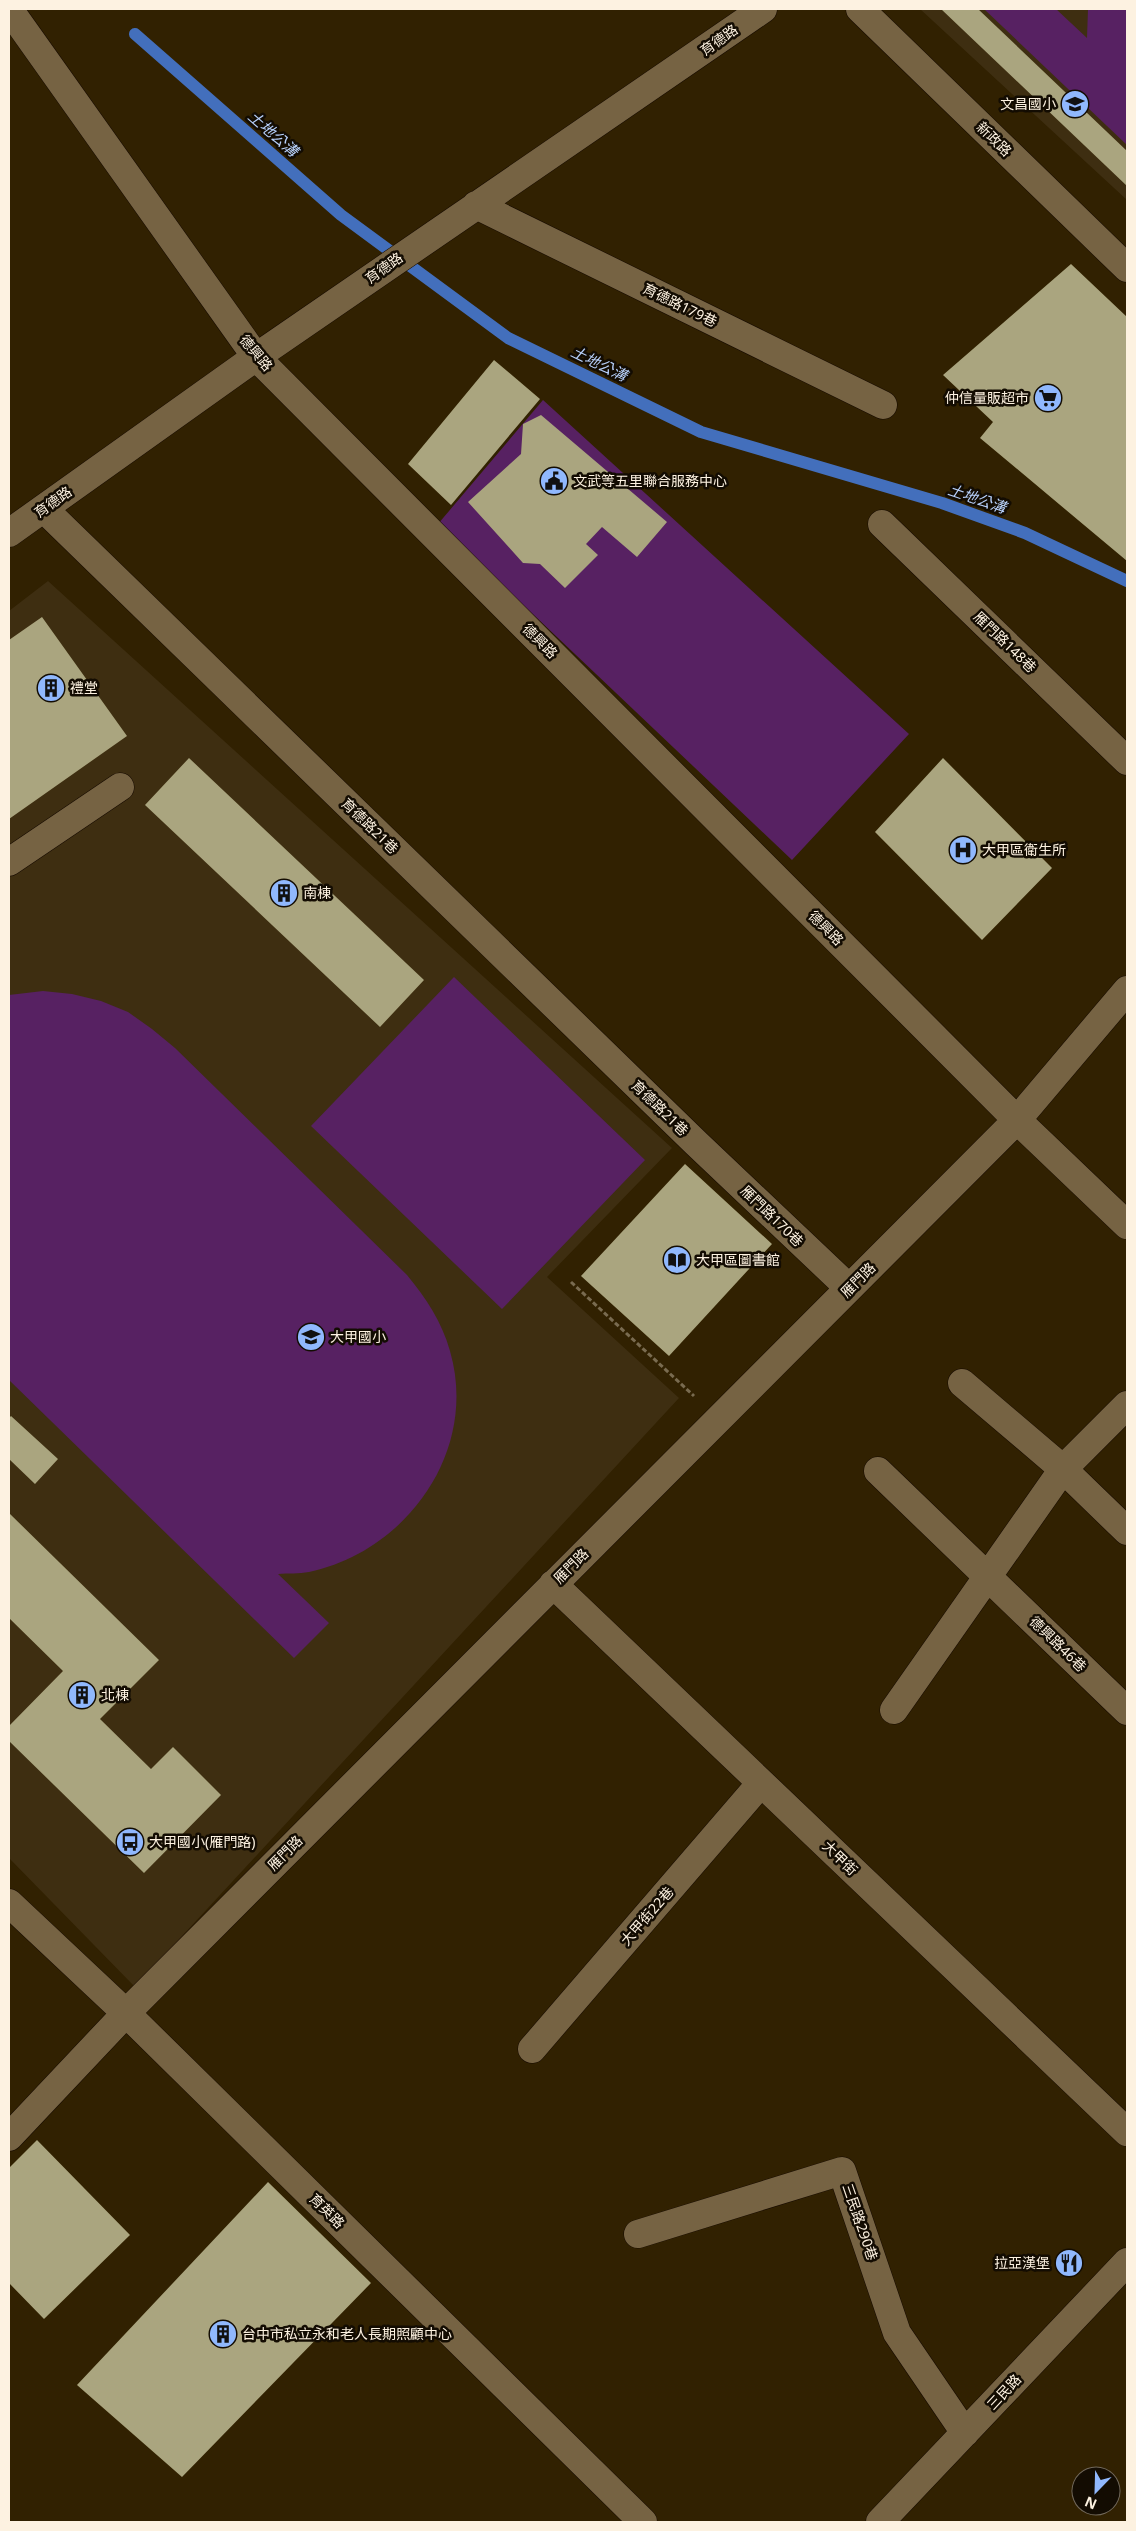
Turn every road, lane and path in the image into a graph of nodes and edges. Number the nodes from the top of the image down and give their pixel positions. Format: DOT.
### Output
graph roads {
  1 [pos="9,9"];
  2 [pos="763,9"];
  3 [pos="860,9"];
  4 [pos="476,205"];
  5 [pos="1127,268"];
  6 [pos="256,357"];
  7 [pos="883,406"];
  8 [pos="44,508"];
  9 [pos="882,524"];
  10 [pos="9,533"];
  11 [pos="1127,760"];
  12 [pos="120,787"];
  13 [pos="9,862"];
  14 [pos="1127,990"];
  15 [pos="1017,1120"];
  16 [pos="696,1143"];
  17 [pos="1127,1225"];
  18 [pos="571,1282"];
  19 [pos="849,1288"];
  20 [pos="962,1383"];
  21 [pos="1127,1406"];
  22 [pos="719,1418"];
  23 [pos="1062,1469"];
  24 [pos="878,1471"];
  25 [pos="1127,1531"];
  26 [pos="988,1577"];
  27 [pos="553,1584"];
  28 [pos="894,1710"];
  29 [pos="1127,1711"];
  30 [pos="761,1783"];
  31 [pos="9,1903"];
  32 [pos="126,2013"];
  33 [pos="532,2049"];
  34 [pos="1127,2132"];
  35 [pos="9,2136"];
  36 [pos="638,2234"];
  37 [pos="1127,2262"];
  38 [pos="965,2433"];
  39 [pos="643,2522"];
  40 [pos="880,2522"];
  1 -- 6 [label="street, 德興路"];
  2 -- 4 [label="street, 育德路"];
  3 -- 5 [label="street, 新政路"];
  4 -- 6 [label="street, 育德路"];
  4 -- 7 [label="street, 育德路179巷"];
  6 -- 8 [label="street, 育德路"];
  6 -- 15 [label="street, 德興路"];
  8 -- 10 [label="street, 育德路"];
  8 -- 16 [label="street, 育德路21巷"];
  9 -- 11 [label="street, 雁門路148巷"];
  12 -- 13 [label="street"];
  14 -- 15 [label="street, 雁門路"];
  15 -- 17 [label="street, 德興路"];
  15 -- 19 [label="street, 雁門路"];
  16 -- 19 [label="street, 雁門路170巷"];
  18 -- 22 [label="path"];
  19 -- 22 [label="street, 雁門路"];
  20 -- 23 [label="street"];
  21 -- 23 [label="street"];
  22 -- 27 [label="street, 雁門路"];
  23 -- 25 [label="street"];
  23 -- 26 [label="street"];
  24 -- 26 [label="street, 德興路46巷"];
  26 -- 28 [label="street"];
  26 -- 29 [label="street, 德興路46巷"];
  27 -- 30 [label="street, 大甲街"];
  27 -- 32 [label="street, 雁門路"];
  30 -- 33 [label="street, 大甲街22巷"];
  30 -- 34 [label="street, 大甲街"];
  31 -- 32 [label="street, 育英路"];
  32 -- 35 [label="street, 雁門路"];
  32 -- 39 [label="street, 育英路"];
  36 -- 38 [label="street, 三民路290巷"];
  37 -- 38 [label="street, 三民路"];
  38 -- 40 [label="street, 三民路"];
}
